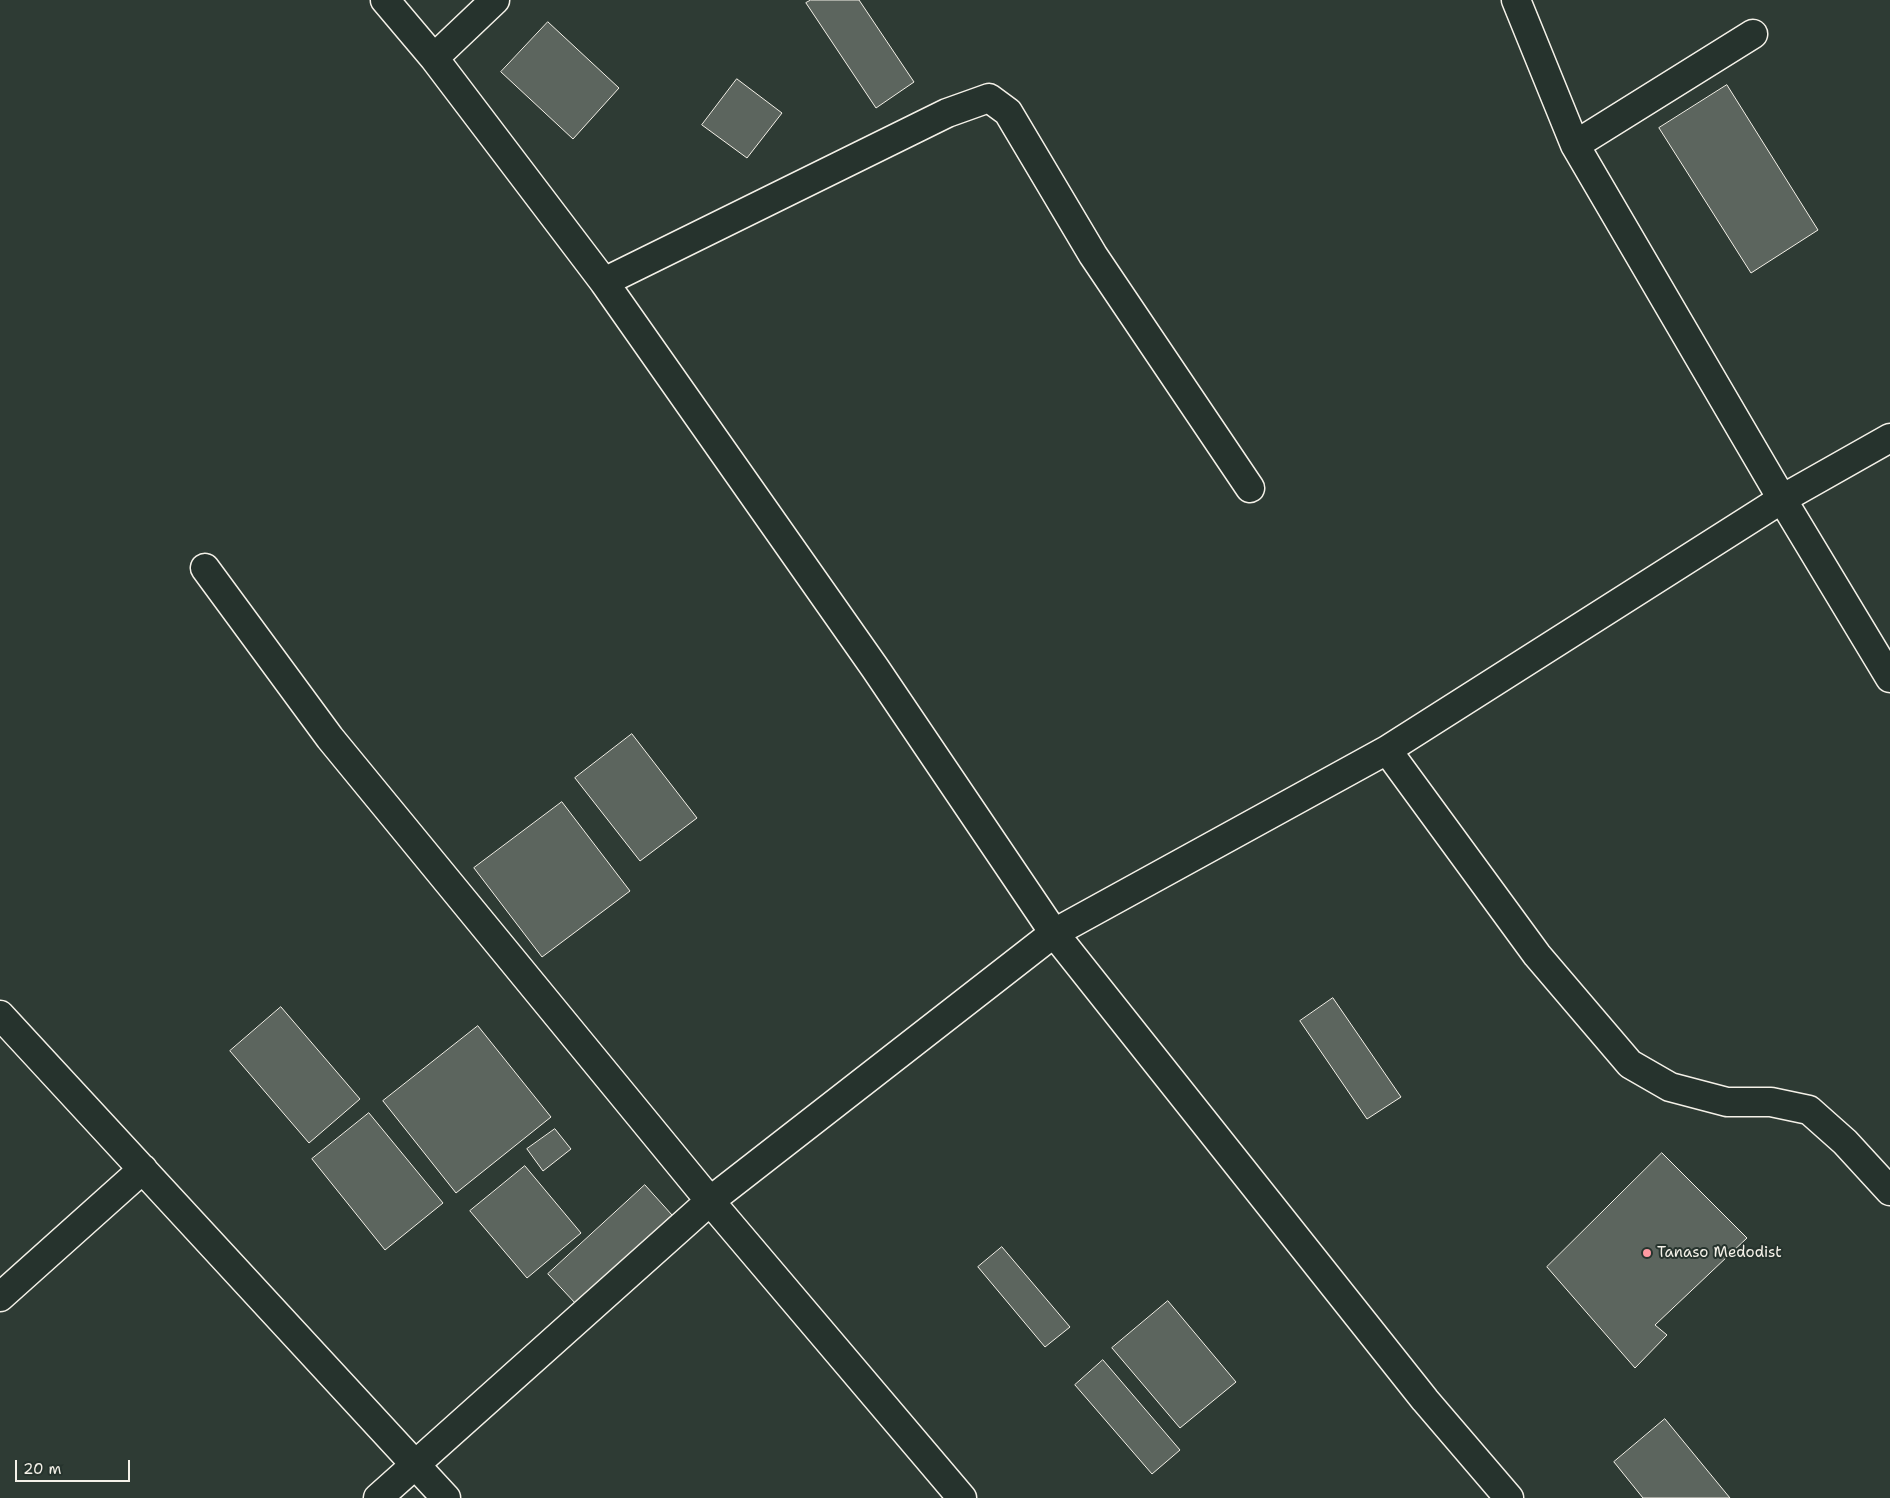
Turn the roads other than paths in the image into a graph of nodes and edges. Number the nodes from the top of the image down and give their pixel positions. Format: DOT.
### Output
graph roads {
  1 [pos="385,0"];
  2 [pos="494,0"];
  3 [pos="1516,0"];
  4 [pos="1753,34"];
  5 [pos="434,58"];
  6 [pos="1575,145"];
  7 [pos="604,282"];
  8 [pos="1890,438"];
  9 [pos="1250,488"];
  10 [pos="1782,499"];
  11 [pos="205,568"];
  12 [pos="1890,678"];
  13 [pos="1387,750"];
  14 [pos="1054,933"];
  15 [pos="0,1015"];
  16 [pos="143,1170"];
  17 [pos="1890,1191"];
  18 [pos="710,1201"];
  19 [pos="0,1297"];
  20 [pos="416,1465"];
  21 [pos="378,1498"];
  22 [pos="446,1498"];
  23 [pos="962,1498"];
  24 [pos="1509,1498"];
  1 -- 5 [label="street"];
  2 -- 5 [label="street"];
  3 -- 6 [label="street"];
  4 -- 6 [label="street"];
  5 -- 7 [label="street"];
  6 -- 10 [label="street"];
  7 -- 9 [label="street"];
  7 -- 14 [label="street"];
  8 -- 10 [label="street"];
  10 -- 12 [label="street"];
  10 -- 13 [label="street"];
  11 -- 18 [label="street"];
  13 -- 14 [label="street"];
  13 -- 17 [label="street"];
  14 -- 18 [label="street"];
  14 -- 24 [label="street"];
  15 -- 16 [label="street"];
  16 -- 19 [label="street"];
  16 -- 20 [label="street"];
  18 -- 20 [label="street"];
  18 -- 23 [label="street"];
  20 -- 21 [label="street"];
  20 -- 22 [label="street"];
}
